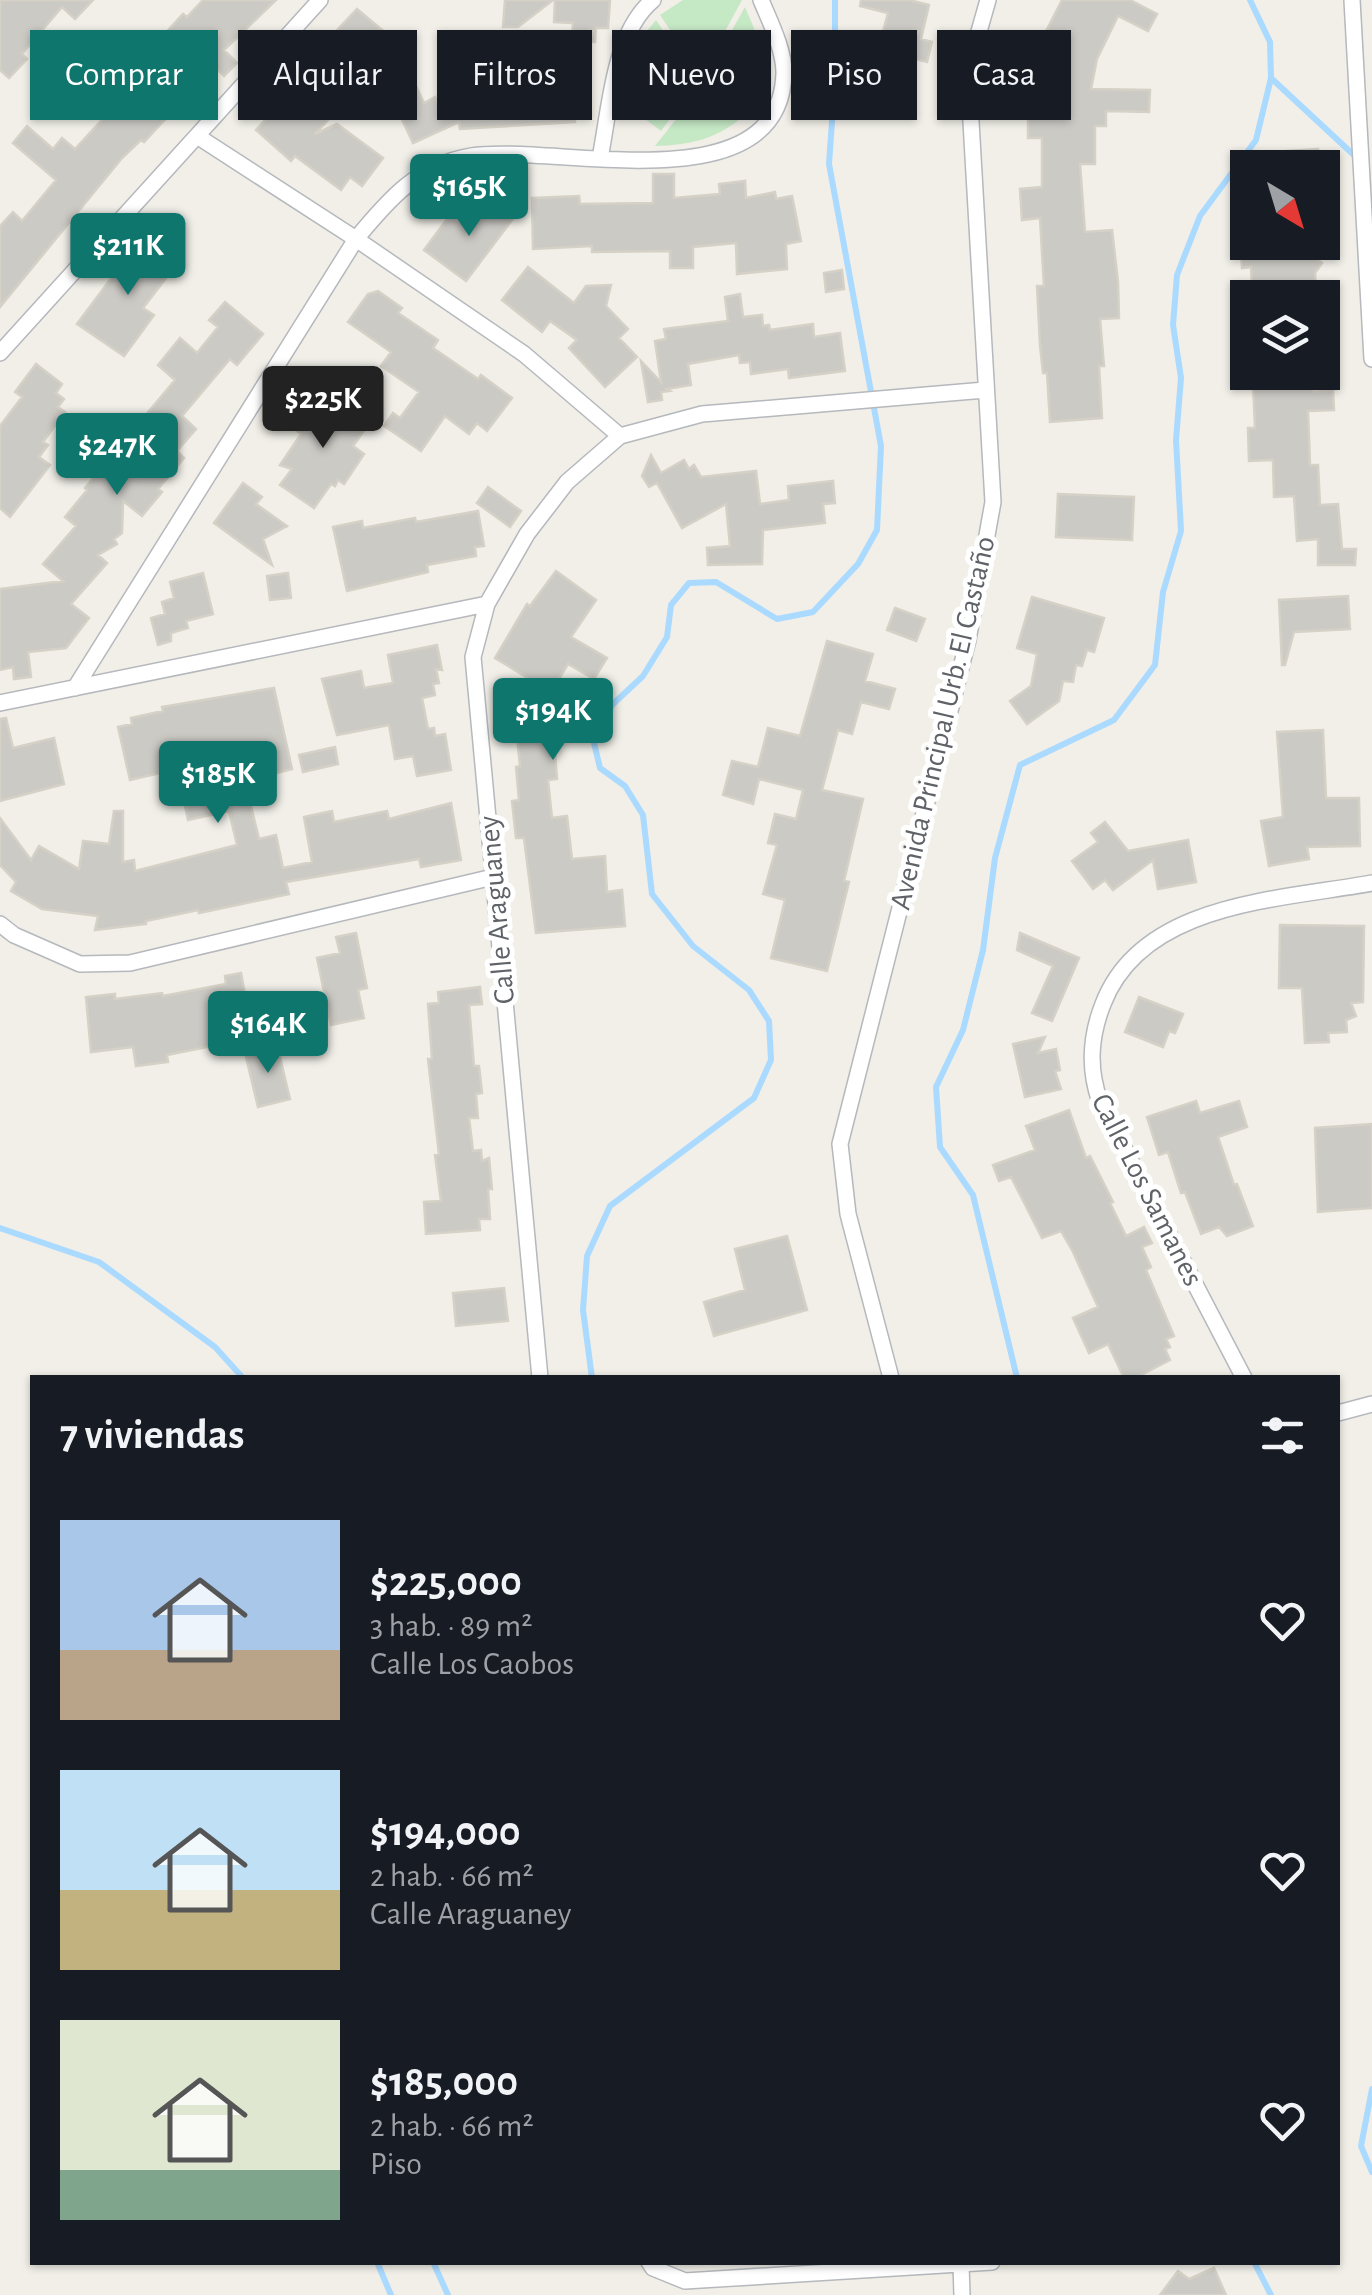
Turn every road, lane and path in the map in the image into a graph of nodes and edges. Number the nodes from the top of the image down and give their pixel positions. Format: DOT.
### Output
graph roads {
  1 [pos="320,0"];
  2 [pos="653,0"];
  3 [pos="761,0"];
  4 [pos="988,0"];
  5 [pos="1352,0"];
  6 [pos="197,136"];
  7 [pos="600,158"];
  8 [pos="1368,211"];
  9 [pos="356,238"];
  10 [pos="0,354"];
  11 [pos="1372,359"];
  12 [pos="985,390"];
  13 [pos="620,436"];
  14 [pos="487,604"];
  15 [pos="75,688"];
  16 [pos="0,703"];
  17 [pos="494,877"];
  18 [pos="1372,883"];
  19 [pos="0,924"];
  20 [pos="540,1375"];
  21 [pos="889,1375"];
  22 [pos="1242,1375"];
  23 [pos="1372,1404"];
  24 [pos="1340,1412"];
  25 [pos="652,2265"];
  26 [pos="946,2265"];
  27 [pos="961,2265"];
  28 [pos="962,2295"];
  1 -- 6 [label="street"];
  2 -- 7 [label="street"];
  3 -- 7 [label="street"];
  4 -- 12 [label="street, Avenida Principal Urb. El Castaño"];
  5 -- 8 [label="street"];
  6 -- 9 [label="street"];
  6 -- 10 [label="street"];
  7 -- 9 [label="street"];
  8 -- 11 [label="street"];
  9 -- 13 [label="street"];
  9 -- 15 [label="street"];
  12 -- 13 [label="street, Calle Araguaney"];
  12 -- 21 [label="street, Avenida Principal Urb. El Castaño"];
  13 -- 14 [label="street, Calle Araguaney"];
  14 -- 15 [label="street"];
  14 -- 17 [label="street, Calle Araguaney"];
  15 -- 16 [label="street"];
  17 -- 19 [label="street"];
  17 -- 20 [label="street, Calle Araguaney"];
  18 -- 22 [label="street, Calle Los Samanes"];
  23 -- 24 [label="street"];
  25 -- 26 [label="street"];
  27 -- 28 [label="street"];
}
